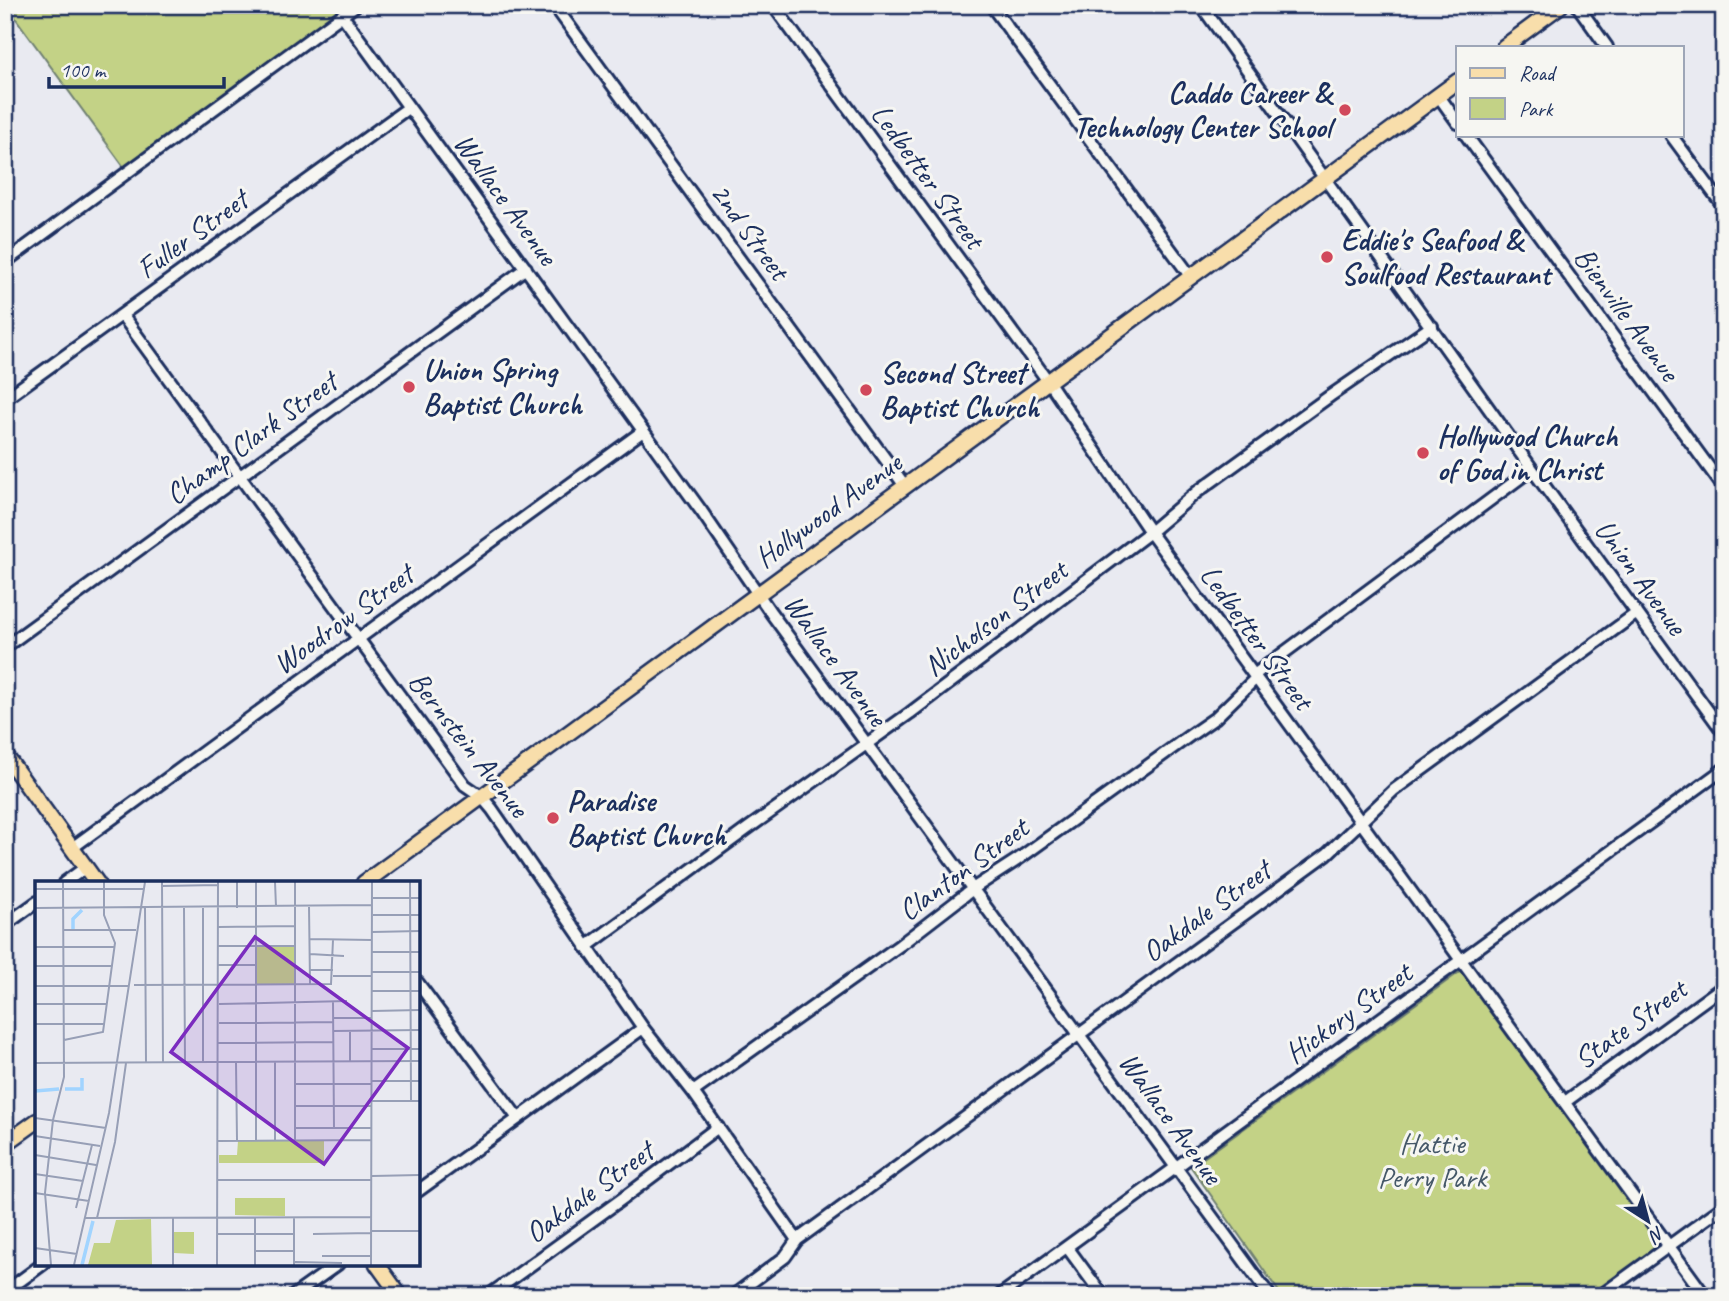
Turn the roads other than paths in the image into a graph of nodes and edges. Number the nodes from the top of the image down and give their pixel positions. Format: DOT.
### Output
graph roads {
  1 [pos="356,5"];
  2 [pos="554,5"];
  3 [pos="773,5"];
  4 [pos="991,5"];
  5 [pos="1201,5"];
  6 [pos="1561,5"];
  7 [pos="1577,5"];
  8 [pos="342,15"];
  9 [pos="1505,46"];
  10 [pos="1606,46"];
  11 [pos="1456,82"];
  12 [pos="1438,96"];
  13 [pos="408,108"];
  14 [pos="1456,120"];
  15 [pos="1467,136"];
  16 [pos="1672,136"];
  17 [pos="1326,178"];
  18 [pos="1724,207"];
  19 [pos="5,262"];
  20 [pos="526,268"];
  21 [pos="1191,277"];
  22 [pos="122,315"];
  23 [pos="1432,326"];
  24 [pos="1048,382"];
  25 [pos="5,399"];
  26 [pos="643,431"];
  27 [pos="1532,469"];
  28 [pos="239,477"];
  29 [pos="905,486"];
  30 [pos="1724,488"];
  31 [pos="1150,532"];
  32 [pos="758,593"];
  33 [pos="1637,613"];
  34 [pos="358,639"];
  35 [pos="5,647"];
  36 [pos="1255,676"];
  37 [pos="1724,733"];
  38 [pos="866,743"];
  39 [pos="5,755"];
  40 [pos="1724,769"];
  41 [pos="481,796"];
  42 [pos="1360,821"];
  43 [pos="72,848"];
  44 [pos="86,867"];
  45 [pos="67,881"];
  46 [pos="96,881"];
  47 [pos="367,881"];
  48 [pos="974,888"];
  49 [pos="35,903"];
  50 [pos="5,925"];
  51 [pos="586,947"];
  52 [pos="1461,961"];
  53 [pos="420,986"];
  54 [pos="1724,986"];
  55 [pos="643,1028"];
  56 [pos="1079,1033"];
  57 [pos="693,1092"];
  58 [pos="1565,1102"];
  59 [pos="517,1117"];
  60 [pos="35,1122"];
  61 [pos="718,1127"];
  62 [pos="5,1144"];
  63 [pos="1177,1168"];
  64 [pos="420,1190"];
  65 [pos="1724,1206"];
  66 [pos="797,1240"];
  67 [pos="1669,1246"];
  68 [pos="1067,1247"];
  69 [pos="40,1266"];
  70 [pos="335,1266"];
  71 [pos="378,1266"];
  72 [pos="5,1292"];
  73 [pos="293,1296"];
  74 [pos="400,1296"];
  75 [pos="488,1296"];
  76 [pos="733,1296"];
  77 [pos="999,1296"];
  78 [pos="1103,1296"];
  79 [pos="1270,1296"];
  80 [pos="1600,1296"];
  81 [pos="1705,1296"];
  1 -- 8 [label="street"];
  2 -- 29 [label="street, 2nd Street"];
  3 -- 24 [label="street, Ledbetter Street"];
  4 -- 21 [label="street"];
  5 -- 17 [label="street, Union Avenue"];
  6 -- 9 [label="main road"];
  7 -- 10 [label="street"];
  8 -- 13 [label="street, Wallace Avenue"];
  8 -- 19 [label="street"];
  11 -- 12 [label="main road, Hollywood Avenue"];
  12 -- 14 [label="street"];
  12 -- 17 [label="main road, Hollywood Avenue"];
  13 -- 20 [label="street, Wallace Avenue"];
  13 -- 22 [label="street, Fuller Street"];
  15 -- 30 [label="street, Bienville Avenue"];
  16 -- 18 [label="street"];
  17 -- 21 [label="main road, Hollywood Avenue"];
  17 -- 23 [label="street, Union Avenue"];
  20 -- 26 [label="street, Wallace Avenue"];
  20 -- 28 [label="street, Champ Clark Street"];
  21 -- 24 [label="main road, Hollywood Avenue"];
  22 -- 25 [label="street, Fuller Street"];
  22 -- 28 [label="street, Bernstein Avenue"];
  23 -- 27 [label="street, Union Avenue"];
  23 -- 31 [label="street, Nicholson Street"];
  24 -- 29 [label="main road, Hollywood Avenue"];
  24 -- 31 [label="street, Ledbetter Street"];
  26 -- 32 [label="street, Wallace Avenue"];
  26 -- 34 [label="street, Woodrow Street"];
  27 -- 33 [label="street, Union Avenue"];
  27 -- 36 [label="street, Clanton Street"];
  28 -- 34 [label="street, Bernstein Avenue"];
  28 -- 35 [label="street, Champ Clark Street"];
  29 -- 32 [label="main road, Hollywood Avenue"];
  31 -- 36 [label="street, Ledbetter Street"];
  31 -- 38 [label="street, Nicholson Street"];
  32 -- 38 [label="street, Wallace Avenue"];
  32 -- 41 [label="main road, Hollywood Avenue"];
  33 -- 37 [label="street, Union Avenue"];
  33 -- 42 [label="street, Oakdale Street"];
  34 -- 41 [label="street, Bernstein Avenue"];
  34 -- 43 [label="street, Woodrow Street"];
  36 -- 42 [label="street, Ledbetter Street"];
  36 -- 48 [label="street, Clanton Street"];
  38 -- 48 [label="street, Wallace Avenue"];
  38 -- 51 [label="street, Nicholson Street"];
  39 -- 43 [label="main road"];
  40 -- 52 [label="street, Hickory Street"];
  41 -- 47 [label="main road, Hollywood Avenue"];
  41 -- 51 [label="street, Bernstein Avenue"];
  42 -- 52 [label="street, Ledbetter Street"];
  42 -- 56 [label="street, Oakdale Street"];
  43 -- 44 [label="main road"];
  44 -- 45 [label="street"];
  44 -- 46 [label="main road"];
  48 -- 56 [label="street, Wallace Avenue"];
  48 -- 57 [label="street, Clanton Street"];
  49 -- 50 [label="street"];
  51 -- 55 [label="street, Bernstein Avenue"];
  52 -- 58 [label="street, Ledbetter Street"];
  52 -- 63 [label="street, Hickory Street"];
  53 -- 59 [label="street"];
  54 -- 58 [label="street, State Street"];
  55 -- 57 [label="street, Bernstein Avenue"];
  55 -- 59 [label="street"];
  56 -- 63 [label="street, Wallace Avenue"];
  56 -- 66 [label="street, Oakdale Street"];
  57 -- 61 [label="street, Bernstein Avenue"];
  58 -- 67 [label="street, Ledbetter Street"];
  59 -- 64 [label="street"];
  60 -- 62 [label="main road"];
  61 -- 66 [label="street, Bernstein Avenue"];
  61 -- 75 [label="street, Oakdale Street"];
  63 -- 68 [label="street, Hickory Street"];
  63 -- 79 [label="street, Wallace Avenue"];
  65 -- 67 [label="street"];
  66 -- 76 [label="street, Oakdale Street"];
  67 -- 80 [label="street"];
  67 -- 81 [label="street, Ledbetter Street"];
  68 -- 77 [label="street, Hickory Street"];
  68 -- 78 [label="street"];
  69 -- 72 [label="street"];
  70 -- 73 [label="street"];
  71 -- 74 [label="main road"];
}
